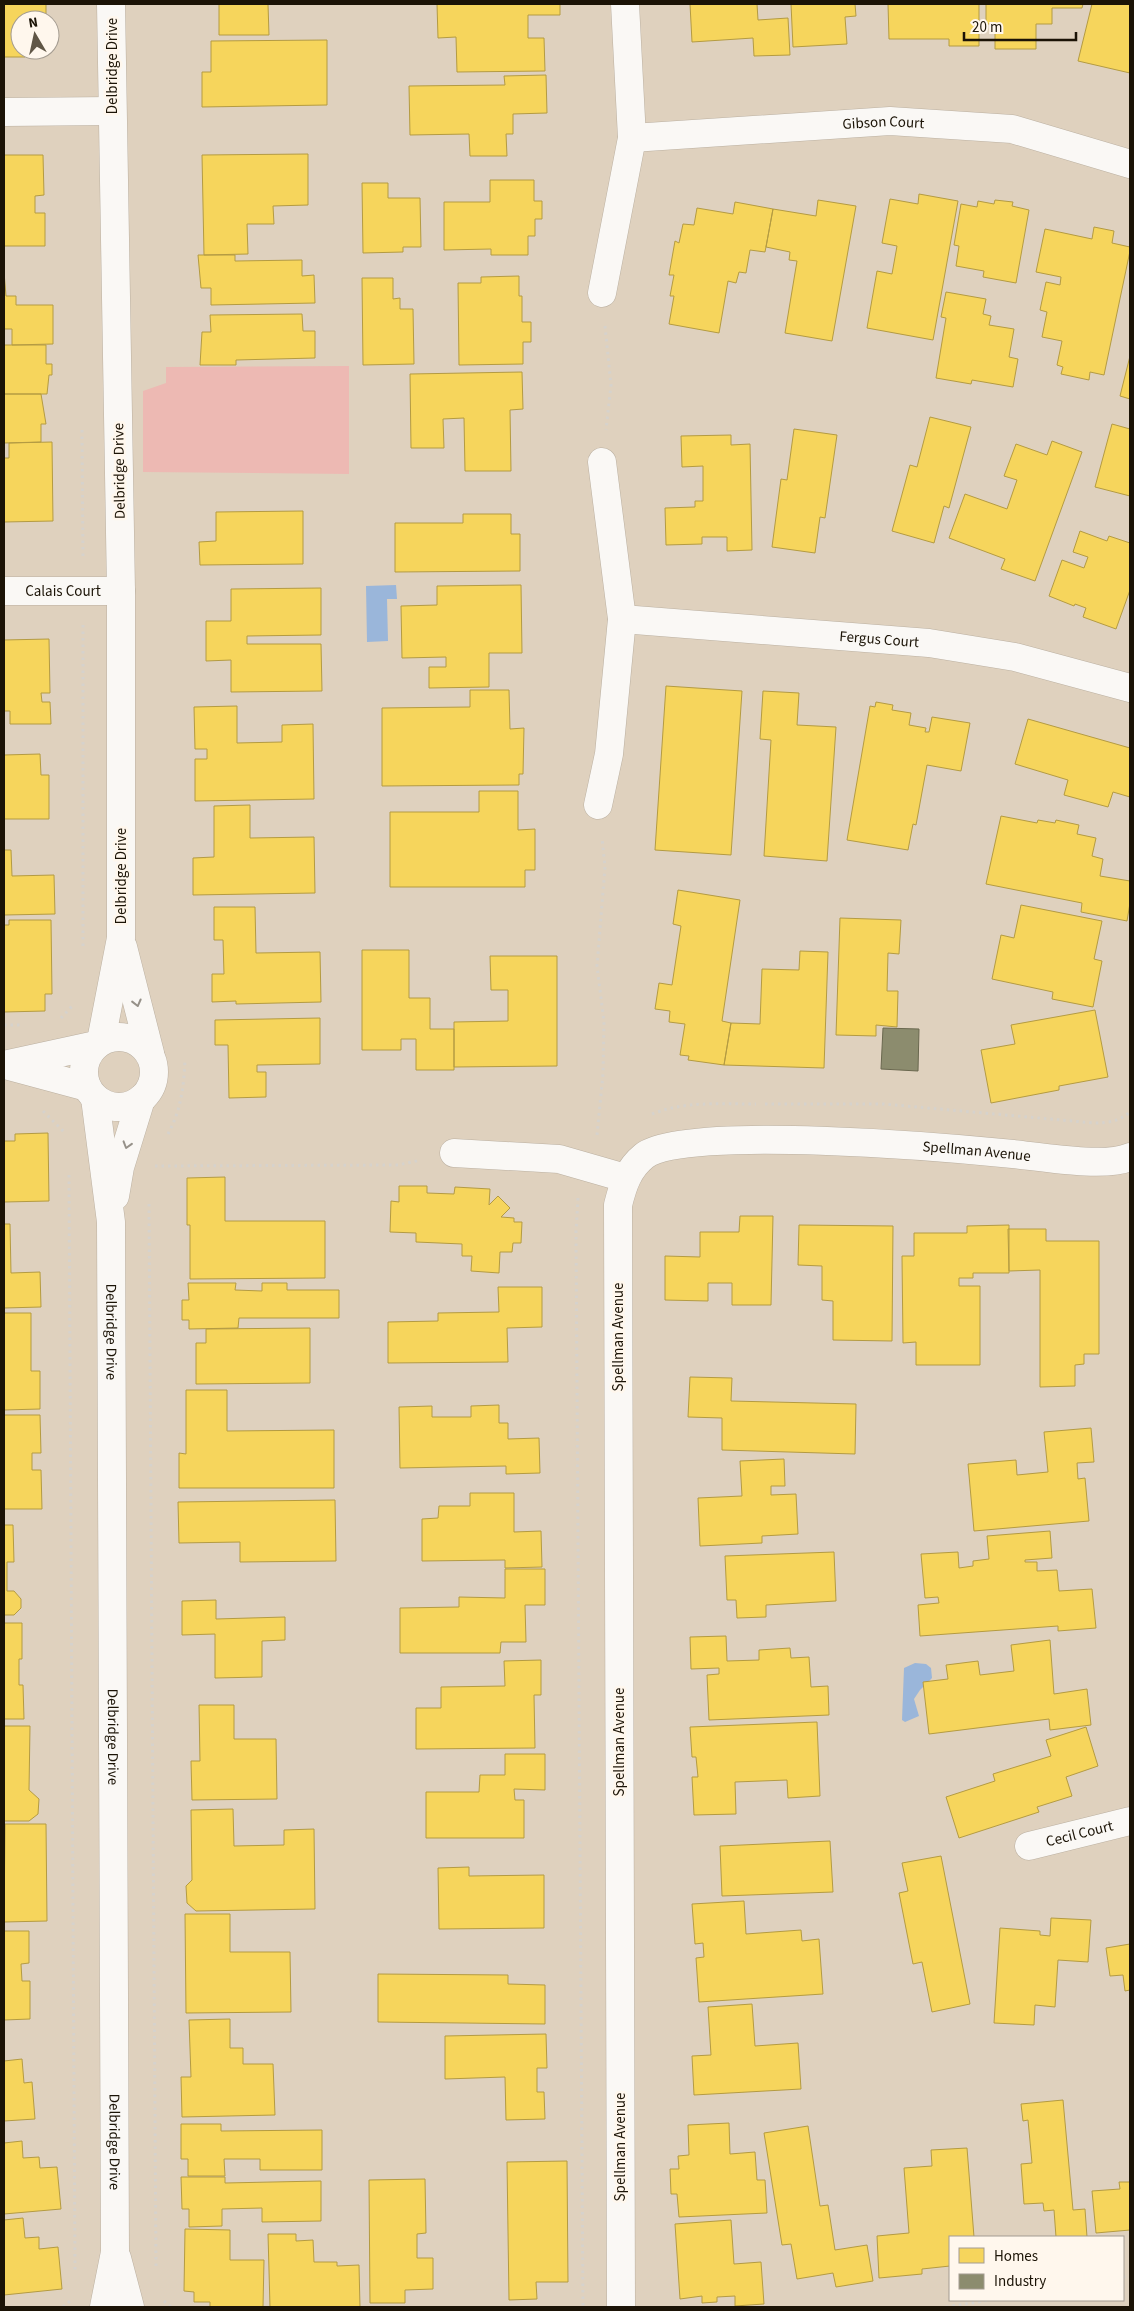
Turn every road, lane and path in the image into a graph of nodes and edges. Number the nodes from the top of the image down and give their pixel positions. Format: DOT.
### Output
graph roads {
  1 [pos="111,4"];
  2 [pos="625,4"];
  3 [pos="112,111"];
  4 [pos="4,112"];
  5 [pos="632,138"];
  6 [pos="1130,164"];
  7 [pos="602,293"];
  8 [pos="82,422"];
  9 [pos="602,462"];
  10 [pos="4,591"];
  11 [pos="83,591"];
  12 [pos="121,591"];
  13 [pos="622,618"];
  14 [pos="1130,688"];
  15 [pos="598,805"];
  16 [pos="121,938"];
  17 [pos="83,954"];
  18 [pos="78,999"];
  19 [pos="56,1024"];
  20 [pos="4,1025"];
  21 [pos="99,1043"];
  22 [pos="185,1052"];
  23 [pos="150,1053"];
  24 [pos="4,1065"];
  25 [pos="30,1065"];
  26 [pos="91,1093"];
  27 [pos="141,1099"];
  28 [pos="68,1137"];
  29 [pos="166,1137"];
  30 [pos="454,1154"];
  31 [pos="1130,1157"];
  32 [pos="156,1158"];
  33 [pos="152,1166"];
  34 [pos="69,1167"];
  35 [pos="587,1167"];
  36 [pos="151,1173"];
  37 [pos="625,1178"];
  38 [pos="149,1196"];
  39 [pos="111,1222"];
  40 [pos="1130,1821"];
  41 [pos="1029,1846"];
  42 [pos="115,2252"];
  43 [pos="156,2276"];
  44 [pos="75,2278"];
  45 [pos="74,2297"];
  46 [pos="984,2301"];
  47 [pos="64,2307"];
  48 [pos="104,2307"];
  49 [pos="130,2307"];
  50 [pos="583,2307"];
  51 [pos="620,2307"];
  52 [pos="946,2307"];
  1 -- 3 [label="street, Delbridge Drive"];
  2 -- 5 [label="street"];
  3 -- 4 [label="street"];
  3 -- 12 [label="street, Delbridge Drive"];
  5 -- 6 [label="street, Gibson Court"];
  5 -- 7 [label="street"];
  7 -- 9 [label="path"];
  8 -- 11 [label="path"];
  9 -- 13 [label="street"];
  10 -- 11 [label="street, Calais Court"];
  11 -- 12 [label="street, Calais Court"];
  11 -- 17 [label="path"];
  12 -- 16 [label="street, Delbridge Drive"];
  13 -- 14 [label="street, Fergus Court"];
  13 -- 15 [label="street"];
  15 -- 35 [label="path"];
  16 -- 21 [label="street, Delbridge Drive"];
  16 -- 23 [label="street, Delbridge Drive, one-way"];
  18 -- 19 [label="path"];
  20 -- 25 [label="path"];
  21 -- 23 [label="street"];
  21 -- 25 [label="street"];
  21 -- 26 [label="street"];
  22 -- 29 [label="path"];
  23 -- 27 [label="street"];
  24 -- 25 [label="street"];
  25 -- 26 [label="street"];
  25 -- 28 [label="path"];
  26 -- 27 [label="street"];
  26 -- 39 [label="street, Delbridge Drive"];
  27 -- 39 [label="street, Delbridge Drive, one-way"];
  30 -- 33 [label="path"];
  30 -- 35 [label="street"];
  31 -- 37 [label="street, Spellman Avenue"];
  32 -- 33 [label="path"];
  33 -- 36 [label="path"];
  34 -- 44 [label="path"];
  35 -- 37 [label="street"];
  35 -- 50 [label="path"];
  37 -- 51 [label="street, Spellman Avenue"];
  38 -- 43 [label="path"];
  39 -- 42 [label="street, Delbridge Drive"];
  40 -- 41 [label="street, Cecil Court"];
  42 -- 48 [label="street, Delbridge Drive"];
  42 -- 49 [label="street, Delbridge Drive"];
  45 -- 47 [label="path"];
  46 -- 52 [label="path"];
}
